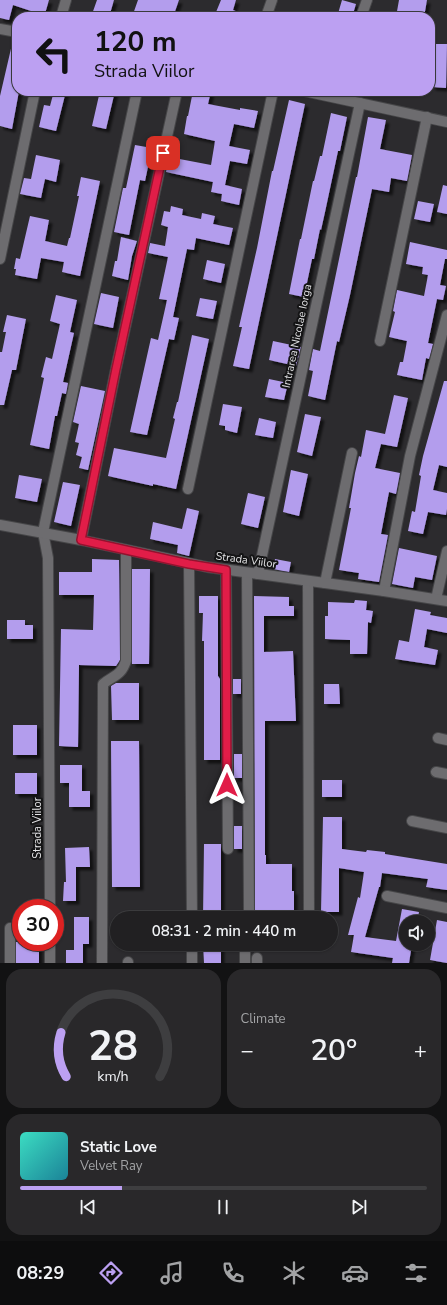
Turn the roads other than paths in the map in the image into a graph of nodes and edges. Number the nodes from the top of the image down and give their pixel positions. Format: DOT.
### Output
graph roads {
  1 [pos="66,0"];
  2 [pos="272,0"];
  3 [pos="366,0"];
  4 [pos="62,12"];
  5 [pos="268,12"];
  6 [pos="362,12"];
  7 [pos="0,28"];
  8 [pos="12,31"];
  9 [pos="34,96"];
  10 [pos="136,96"];
  11 [pos="176,96"];
  12 [pos="273,96"];
  13 [pos="341,96"];
  14 [pos="360,103"];
  15 [pos="428,117"];
  16 [pos="447,122"];
  17 [pos="0,259"];
  18 [pos="447,315"];
  19 [pos="380,341"];
  20 [pos="352,452"];
  21 [pos="188,489"];
  22 [pos="0,525"];
  23 [pos="43,532"];
  24 [pos="81,540"];
  25 [pos="126,550"];
  26 [pos="447,551"];
  27 [pos="189,564"];
  28 [pos="226,570"];
  29 [pos="247,573"];
  30 [pos="258,574"];
  31 [pos="308,581"];
  32 [pos="325,583"];
  33 [pos="384,591"];
  34 [pos="436,599"];
  35 [pos="447,601"];
  36 [pos="436,772"];
  37 [pos="447,774"];
  38 [pos="412,821"];
  39 [pos="447,828"];
  40 [pos="228,849"];
  41 [pos="387,896"];
  42 [pos="50,899"];
  43 [pos="447,908"];
  44 [pos="192,911"];
  45 [pos="249,911"];
  46 [pos="309,911"];
  47 [pos="10,928"];
  48 [pos="50,951"];
  49 [pos="192,951"];
  50 [pos="245,951"];
  51 [pos="10,963"];
  52 [pos="50,963"];
  53 [pos="102,963"];
  54 [pos="192,963"];
  55 [pos="245,963"];
  1 -- 4 [label="street"];
  2 -- 5 [label="street"];
  3 -- 6 [label="street"];
  7 -- 8 [label="street"];
  9 -- 17 [label="street"];
  10 -- 23 [label="street"];
  11 -- 24 [label="street"];
  12 -- 21 [label="street"];
  13 -- 14 [label="street"];
  14 -- 15 [label="street"];
  14 -- 30 [label="street, Intrarea Nicolae Iorga"];
  15 -- 16 [label="street"];
  15 -- 19 [label="street"];
  18 -- 33 [label="street"];
  20 -- 32 [label="street"];
  22 -- 23 [label="street, Strada Viilor"];
  23 -- 24 [label="street, Strada Viilor"];
  23 -- 42 [label="street, Strada Viilor"];
  24 -- 25 [label="street, Strada Viilor"];
  25 -- 27 [label="street, Strada Viilor"];
  25 -- 53 [label="street"];
  26 -- 34 [label="street"];
  27 -- 28 [label="street, Strada Viilor"];
  27 -- 44 [label="street"];
  28 -- 29 [label="street, Strada Viilor"];
  28 -- 40 [label="street"];
  29 -- 30 [label="street, Strada Viilor"];
  29 -- 45 [label="street"];
  30 -- 31 [label="street, Strada Viilor"];
  31 -- 32 [label="street, Strada Viilor"];
  31 -- 46 [label="street"];
  32 -- 33 [label="street, Strada Viilor"];
  33 -- 34 [label="street, Strada Viilor"];
  34 -- 35 [label="street, Strada Viilor"];
  36 -- 37 [label="street"];
  38 -- 39 [label="street"];
  41 -- 43 [label="street"];
  47 -- 51 [label="street"];
  48 -- 52 [label="street"];
  49 -- 54 [label="street"];
  50 -- 55 [label="street"];
}
